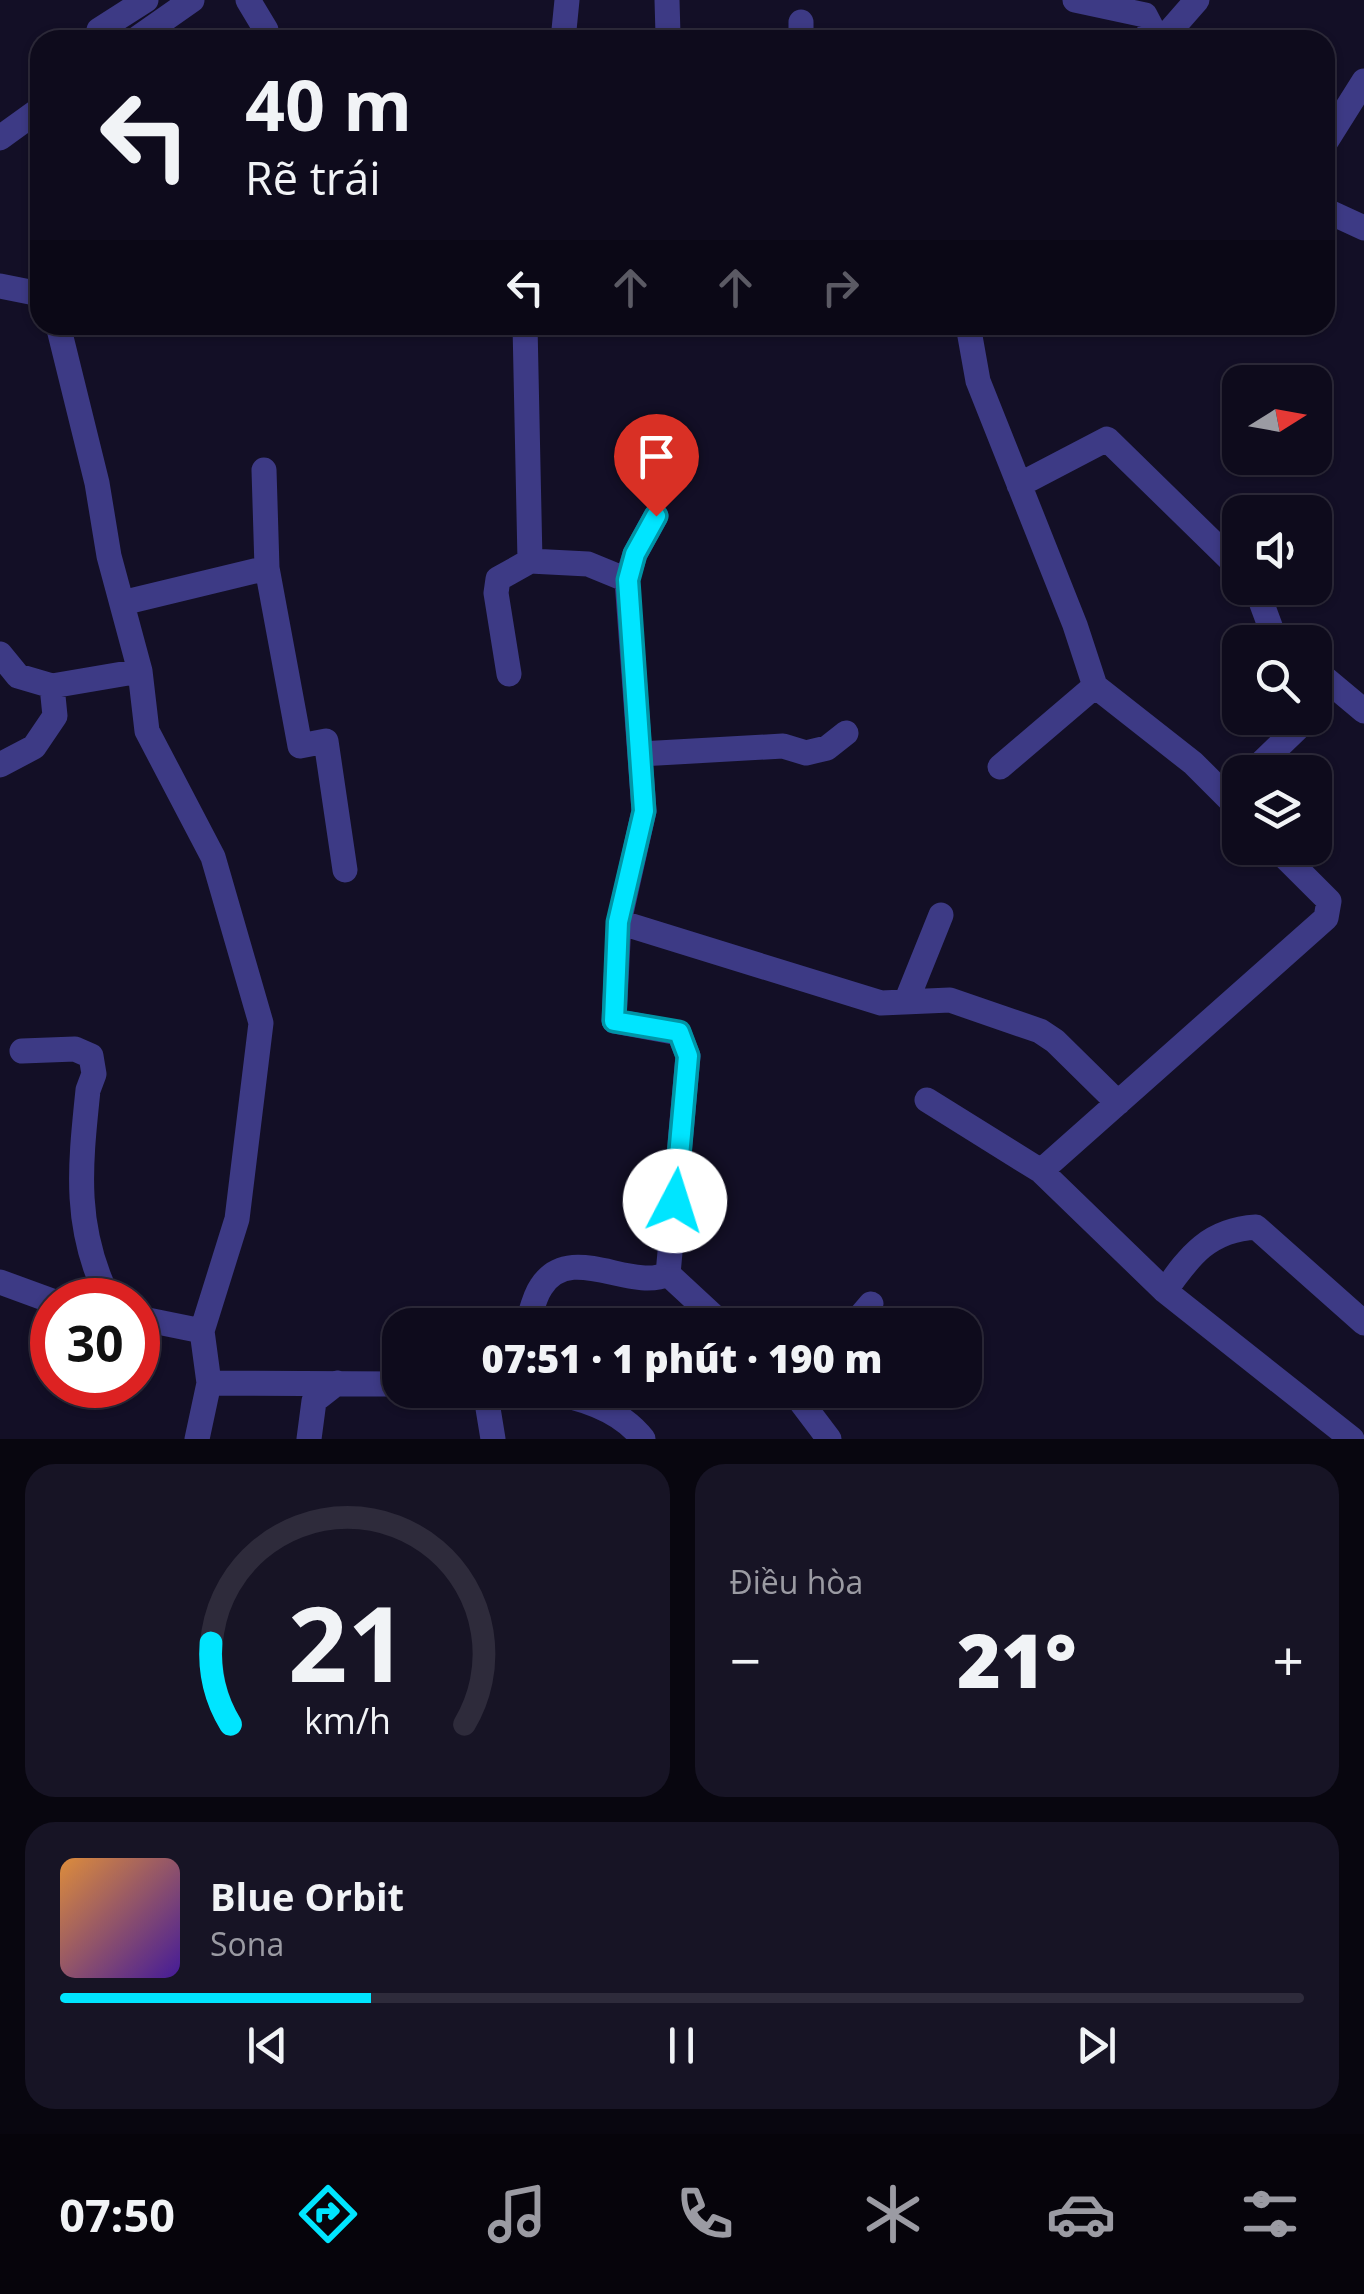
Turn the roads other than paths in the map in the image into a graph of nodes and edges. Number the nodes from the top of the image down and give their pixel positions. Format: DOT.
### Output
graph roads {
  1 [pos="146,0"];
  2 [pos="192,0"];
  3 [pos="248,0"];
  4 [pos="567,0"];
  5 [pos="667,0"];
  6 [pos="1075,0"];
  7 [pos="1197,0"];
  8 [pos="99,30"];
  9 [pos="149,30"];
  10 [pos="266,30"];
  11 [pos="564,30"];
  12 [pos="668,30"];
  13 [pos="1154,30"];
  14 [pos="1169,30"];
  15 [pos="1364,82"];
  16 [pos="30,116"];
  17 [pos="1335,127"];
  18 [pos="0,138"];
  19 [pos="1335,215"];
  20 [pos="1364,228"];
  21 [pos="0,286"];
  22 [pos="30,292"];
  23 [pos="60,335"];
  24 [pos="525,335"];
  25 [pos="970,335"];
  26 [pos="264,470"];
  27 [pos="1019,485"];
  28 [pos="656,516"];
  29 [pos="1222,551"];
  30 [pos="530,562"];
  31 [pos="267,568"];
  32 [pos="628,580"];
  33 [pos="122,603"];
  34 [pos="0,654"];
  35 [pos="140,670"];
  36 [pos="509,674"];
  37 [pos="1332,684"];
  38 [pos="52,686"];
  39 [pos="1095,686"];
  40 [pos="1337,688"];
  41 [pos="1332,693"];
  42 [pos="1364,711"];
  43 [pos="846,733"];
  44 [pos="1290,735"];
  45 [pos="640,754"];
  46 [pos="1270,755"];
  47 [pos="0,765"];
  48 [pos="1000,767"];
  49 [pos="1222,786"];
  50 [pos="1293,865"];
  51 [pos="345,870"];
  52 [pos="941,915"];
  53 [pos="618,922"];
  54 [pos="906,1002"];
  55 [pos="22,1051"];
  56 [pos="927,1100"];
  57 [pos="1118,1103"];
  58 [pos="1041,1171"];
  59 [pos="668,1274"];
  60 [pos="101,1278"];
  61 [pos="0,1282"];
  62 [pos="1164,1291"];
  63 [pos="30,1293"];
  64 [pos="871,1304"];
  65 [pos="533,1308"];
  66 [pos="705,1308"];
  67 [pos="868,1308"];
  68 [pos="160,1322"];
  69 [pos="1364,1323"];
  70 [pos="202,1331"];
  71 [pos="209,1383"];
  72 [pos="337,1383"];
  73 [pos="382,1384"];
  74 [pos="489,1408"];
  75 [pos="600,1408"];
  76 [pos="806,1408"];
  77 [pos="197,1439"];
  78 [pos="308,1439"];
  79 [pos="493,1439"];
  80 [pos="643,1439"];
  81 [pos="829,1439"];
  82 [pos="1352,1439"];
  1 -- 8 [label="street"];
  2 -- 9 [label="street"];
  3 -- 10 [label="street"];
  4 -- 11 [label="street"];
  5 -- 12 [label="street"];
  6 -- 13 [label="street"];
  7 -- 14 [label="street"];
  15 -- 17 [label="street"];
  16 -- 18 [label="street"];
  19 -- 20 [label="street"];
  21 -- 22 [label="street"];
  23 -- 33 [label="street"];
  24 -- 30 [label="street"];
  25 -- 27 [label="street"];
  26 -- 31 [label="street"];
  27 -- 29 [label="street"];
  27 -- 39 [label="street"];
  28 -- 32 [label="street"];
  30 -- 32 [label="street"];
  30 -- 36 [label="street"];
  31 -- 33 [label="street"];
  31 -- 51 [label="street"];
  32 -- 45 [label="street"];
  33 -- 35 [label="street"];
  34 -- 38 [label="street"];
  35 -- 38 [label="street"];
  35 -- 70 [label="street"];
  37 -- 40 [label="street"];
  38 -- 47 [label="street"];
  39 -- 48 [label="street"];
  39 -- 49 [label="street"];
  40 -- 41 [label="street"];
  40 -- 42 [label="street"];
  43 -- 45 [label="street"];
  44 -- 46 [label="street"];
  45 -- 53 [label="street"];
  50 -- 57 [label="street"];
  52 -- 54 [label="street"];
  53 -- 54 [label="street"];
  53 -- 59 [label="street"];
  54 -- 57 [label="street"];
  55 -- 60 [label="street"];
  56 -- 58 [label="street"];
  57 -- 58 [label="street"];
  58 -- 62 [label="street"];
  59 -- 65 [label="street"];
  59 -- 66 [label="street"];
  61 -- 63 [label="street"];
  62 -- 69 [label="street"];
  62 -- 82 [label="street"];
  64 -- 67 [label="street"];
  68 -- 70 [label="street"];
  70 -- 71 [label="street"];
  71 -- 72 [label="street"];
  71 -- 77 [label="street"];
  72 -- 73 [label="street"];
  72 -- 78 [label="street"];
  74 -- 79 [label="street"];
  75 -- 80 [label="street"];
  76 -- 81 [label="street"];
}
